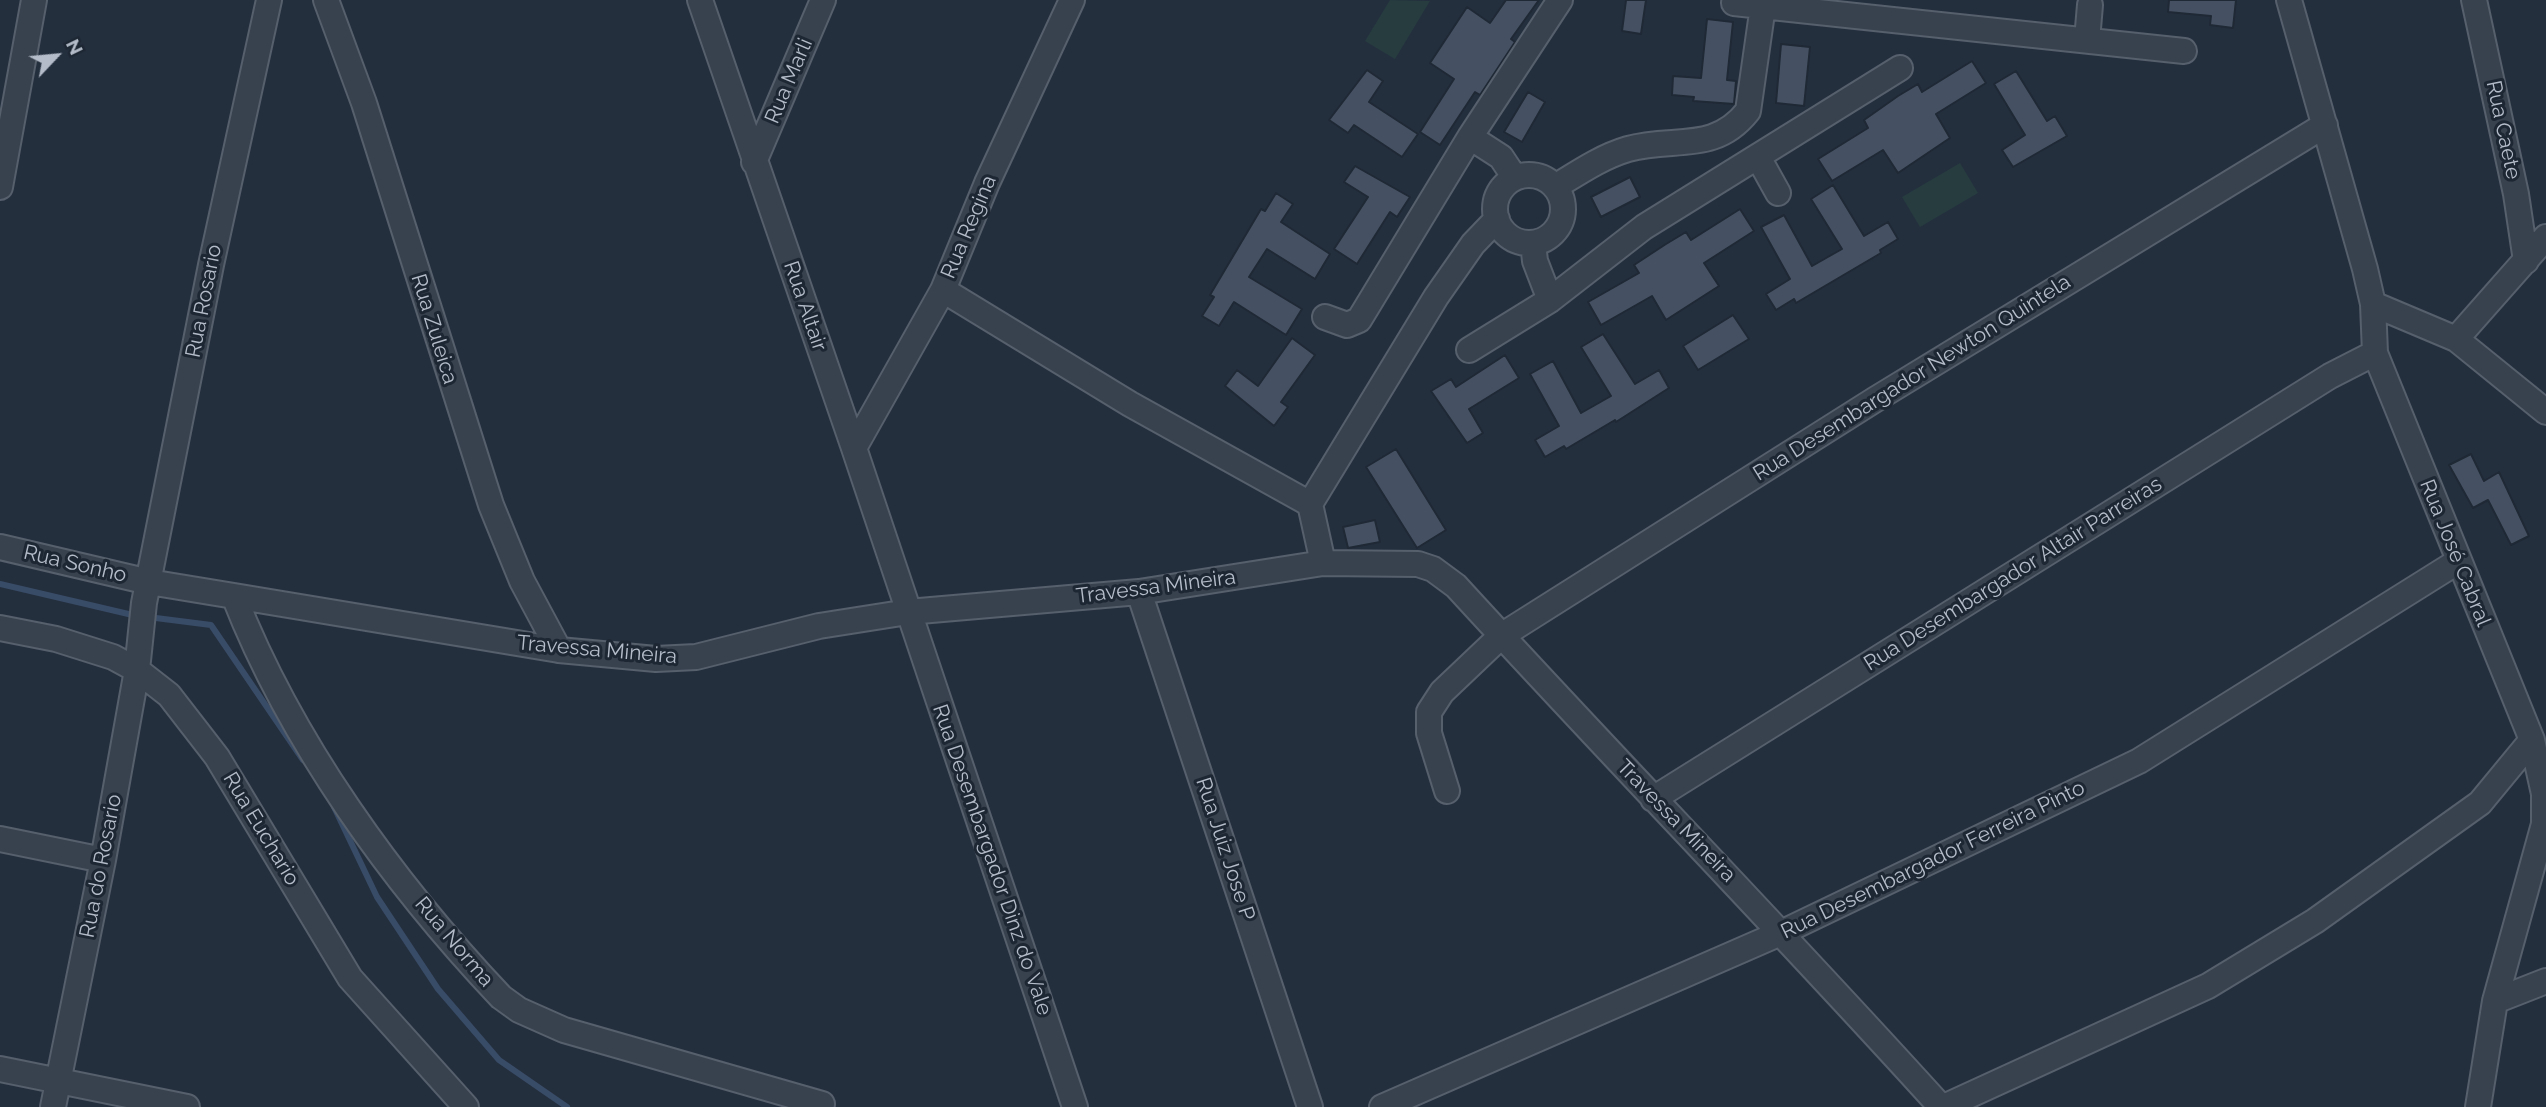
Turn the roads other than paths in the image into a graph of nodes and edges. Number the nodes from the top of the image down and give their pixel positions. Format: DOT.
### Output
graph roads {
  1 [pos="34,0"];
  2 [pos="269,0"];
  3 [pos="326,0"];
  4 [pos="699,0"];
  5 [pos="823,0"];
  6 [pos="1072,0"];
  7 [pos="1560,0"];
  8 [pos="2289,0"];
  9 [pos="2474,0"];
  10 [pos="1734,3"];
  11 [pos="1820,5"];
  12 [pos="2090,5"];
  13 [pos="1763,6"];
  14 [pos="2087,40"];
  15 [pos="2184,51"];
  16 [pos="1900,68"];
  17 [pos="2325,125"];
  18 [pos="1470,136"];
  19 [pos="1758,157"];
  20 [pos="754,162"];
  21 [pos="1515,178"];
  22 [pos="0,187"];
  23 [pos="1555,187"];
  24 [pos="1778,193"];
  25 [pos="1497,219"];
  26 [pos="2546,237"];
  27 [pos="1533,243"];
  28 [pos="2526,261"];
  29 [pos="943,290"];
  30 [pos="1550,300"];
  31 [pos="2373,304"];
  32 [pos="1325,317"];
  33 [pos="2456,339"];
  34 [pos="1469,350"];
  35 [pos="2375,353"];
  36 [pos="2546,412"];
  37 [pos="855,448"];
  38 [pos="1310,504"];
  39 [pos="0,547"];
  40 [pos="2457,562"];
  41 [pos="1323,563"];
  42 [pos="1139,592"];
  43 [pos="234,596"];
  44 [pos="145,603"];
  45 [pos="908,612"];
  46 [pos="0,628"];
  47 [pos="1502,636"];
  48 [pos="559,650"];
  49 [pos="137,670"];
  50 [pos="2532,740"];
  51 [pos="1447,791"];
  52 [pos="1653,799"];
  53 [pos="0,839"];
  54 [pos="103,860"];
  55 [pos="1783,932"];
  56 [pos="2546,981"];
  57 [pos="2495,1001"];
  58 [pos="0,1069"];
  59 [pos="59,1081"];
  60 [pos="822,1104"];
  61 [pos="53,1107"];
  62 [pos="187,1107"];
  63 [pos="466,1107"];
  64 [pos="1075,1107"];
  65 [pos="1310,1107"];
  66 [pos="1382,1107"];
  67 [pos="1943,1107"];
  68 [pos="2478,1107"];
  1 -- 22 [label="street"];
  2 -- 44 [label="street, Rua Rosario"];
  3 -- 48 [label="street, Rua Zuleica"];
  4 -- 20 [label="street, Rua Altair"];
  5 -- 20 [label="street, Rua Marli"];
  6 -- 29 [label="street, Rua Regina"];
  7 -- 18 [label="street"];
  8 -- 17 [label="street, Rua José Cabral"];
  9 -- 28 [label="street, Rua Caete"];
  10 -- 13 [label="street"];
  11 -- 13 [label="street"];
  11 -- 14 [label="street"];
  12 -- 14 [label="street"];
  13 -- 23 [label="street"];
  14 -- 15 [label="street"];
  16 -- 19 [label="street"];
  17 -- 31 [label="street, Rua José Cabral"];
  17 -- 47 [label="street, Rua Desembargador Newton Quintela"];
  18 -- 21 [label="street"];
  18 -- 32 [label="street"];
  19 -- 24 [label="street"];
  19 -- 30 [label="street"];
  20 -- 37 [label="street, Rua Altair"];
  21 -- 23 [label="street"];
  21 -- 25 [label="street"];
  23 -- 27 [label="street"];
  25 -- 27 [label="street"];
  25 -- 38 [label="street"];
  26 -- 28 [label="street"];
  27 -- 30 [label="street"];
  28 -- 33 [label="street"];
  29 -- 37 [label="street, Rua Regina"];
  29 -- 38 [label="street"];
  30 -- 34 [label="street"];
  31 -- 33 [label="street"];
  31 -- 35 [label="street, Rua José Cabral"];
  33 -- 36 [label="street"];
  35 -- 40 [label="street, Rua José Cabral"];
  35 -- 52 [label="street, Rua Desembargador Altair Parreiras"];
  37 -- 45 [label="street, Rua Altair"];
  38 -- 41 [label="street"];
  39 -- 44 [label="street, Rua Sonho"];
  40 -- 50 [label="street, Rua José Cabral"];
  40 -- 55 [label="street, Rua Desembargador Ferreira Pinto"];
  41 -- 42 [label="street, Travessa Mineira"];
  41 -- 47 [label="street, Travessa Mineira"];
  42 -- 45 [label="street, Travessa Mineira"];
  42 -- 65 [label="street, Rua Juiz Jose P"];
  43 -- 44 [label="street, Travessa Mineira"];
  43 -- 48 [label="street, Travessa Mineira"];
  43 -- 60 [label="street, Rua Norma"];
  44 -- 49 [label="street, Rua do Rosario"];
  45 -- 48 [label="street, Travessa Mineira"];
  45 -- 64 [label="street, Rua Desembargador Dinz do Vale"];
  46 -- 49 [label="street, Rua Euchario"];
  47 -- 51 [label="street, Rua Desembargador Newton Quintela"];
  47 -- 52 [label="street, Travessa Mineira"];
  49 -- 54 [label="street, Rua do Rosario"];
  49 -- 63 [label="street, Rua Euchario"];
  50 -- 57 [label="street, Rua José Cabral"];
  50 -- 67 [label="street"];
  52 -- 55 [label="street, Travessa Mineira"];
  53 -- 54 [label="street"];
  54 -- 59 [label="street, Rua do Rosario"];
  55 -- 66 [label="street, Rua Desembargador Ferreira Pinto"];
  55 -- 67 [label="street, Travessa Mineira"];
  56 -- 57 [label="street"];
  57 -- 68 [label="street, Rua José Cabral"];
  58 -- 59 [label="street"];
  59 -- 61 [label="street, Rua do Rosario"];
  59 -- 62 [label="street"];
}
